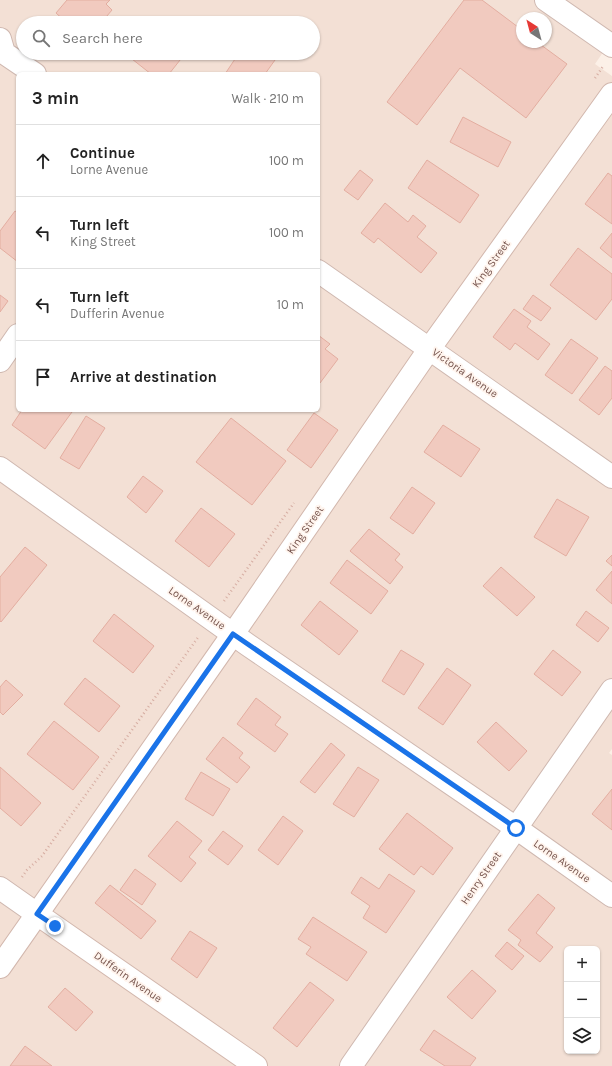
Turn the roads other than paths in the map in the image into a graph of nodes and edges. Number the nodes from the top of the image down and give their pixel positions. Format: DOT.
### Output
graph roads {
  1 [pos="546,0"];
  2 [pos="2,46"];
  3 [pos="612,46"];
  4 [pos="16,58"];
  5 [pos="18,60"];
  6 [pos="33,72"];
  7 [pos="612,94"];
  8 [pos="320,272"];
  9 [pos="16,338"];
  10 [pos="430,348"];
  11 [pos="0,361"];
  12 [pos="0,468"];
  13 [pos="612,477"];
  14 [pos="233,634"];
  15 [pos="612,690"];
  16 [pos="516,828"];
  17 [pos="5,891"];
  18 [pos="612,896"];
  19 [pos="37,914"];
  20 [pos="0,967"];
  21 [pos="256,1066"];
  22 [pos="351,1066"];
  1 -- 3 [label="street"];
  2 -- 4 [label="street"];
  5 -- 6 [label="street"];
  7 -- 10 [label="street, King Street"];
  8 -- 10 [label="street, Victoria Avenue"];
  9 -- 11 [label="street"];
  10 -- 13 [label="street, Victoria Avenue"];
  10 -- 14 [label="street, King Street"];
  12 -- 14 [label="street, Lorne Avenue"];
  14 -- 16 [label="street, Lorne Avenue"];
  14 -- 19 [label="street, King Street"];
  15 -- 16 [label="street, Henry Street"];
  16 -- 18 [label="street, Lorne Avenue"];
  16 -- 22 [label="street, Henry Street"];
  17 -- 19 [label="street, Dufferin Avenue"];
  19 -- 20 [label="street, King Street"];
  19 -- 21 [label="street, Dufferin Avenue"];
}
